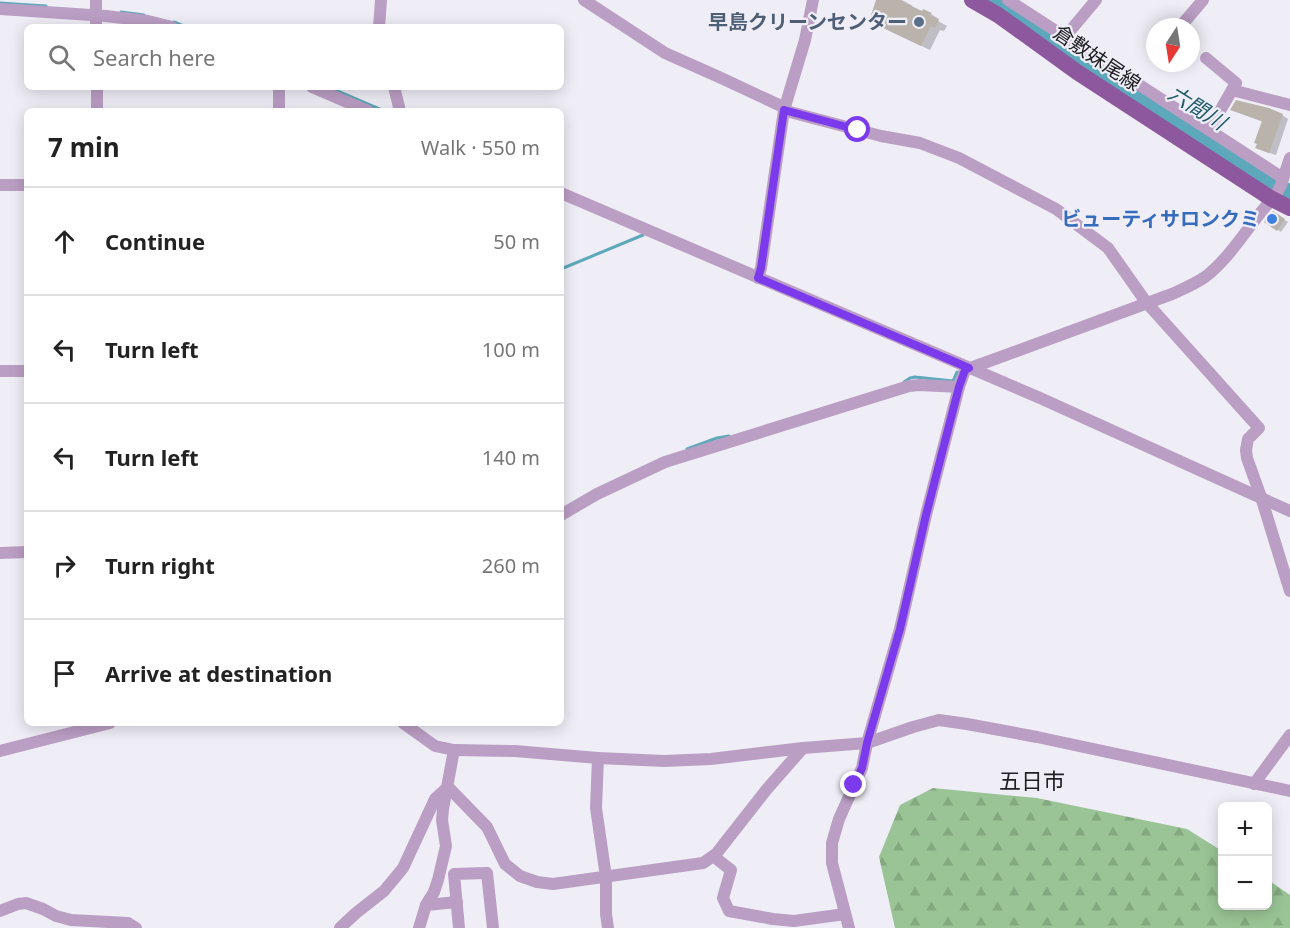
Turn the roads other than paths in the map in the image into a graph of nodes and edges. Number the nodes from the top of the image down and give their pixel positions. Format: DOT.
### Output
graph roads {
  1 [pos="96,0"];
  2 [pos="381,0"];
  3 [pos="584,0"];
  4 [pos="813,0"];
  5 [pos="972,0"];
  6 [pos="1008,0"];
  7 [pos="1096,0"];
  8 [pos="1203,0"];
  9 [pos="0,9"];
  10 [pos="1188,18"];
  11 [pos="96,21"];
  12 [pos="160,24"];
  13 [pos="379,24"];
  14 [pos="1065,37"];
  15 [pos="1206,58"];
  16 [pos="97,90"];
  17 [pos="279,90"];
  18 [pos="319,90"];
  19 [pos="395,90"];
  20 [pos="1232,90"];
  21 [pos="1290,105"];
  22 [pos="97,108"];
  23 [pos="279,108"];
  24 [pos="361,108"];
  25 [pos="399,108"];
  26 [pos="784,110"];
  27 [pos="1209,130"];
  28 [pos="1290,160"];
  29 [pos="0,185"];
  30 [pos="24,185"];
  31 [pos="1278,189"];
  32 [pos="564,194"];
  33 [pos="1290,208"];
  34 [pos="759,274"];
  35 [pos="1146,302"];
  36 [pos="974,366"];
  37 [pos="0,371"];
  38 [pos="24,371"];
  39 [pos="959,387"];
  40 [pos="1262,500"];
  41 [pos="1290,512"];
  42 [pos="564,513"];
  43 [pos="24,552"];
  44 [pos="0,553"];
  45 [pos="1290,591"];
  46 [pos="96,726"];
  47 [pos="407,726"];
  48 [pos="1290,735"];
  49 [pos="867,743"];
  50 [pos="803,748"];
  51 [pos="454,750"];
  52 [pos="0,751"];
  53 [pos="598,758"];
  54 [pos="1254,784"];
  55 [pos="447,787"];
  56 [pos="1290,791"];
  57 [pos="713,856"];
  58 [pos="606,877"];
  59 [pos="457,902"];
  60 [pos="426,905"];
  61 [pos="0,911"];
  62 [pos="845,914"];
  63 [pos="136,928"];
  64 [pos="340,928"];
  65 [pos="419,928"];
  66 [pos="459,928"];
  67 [pos="493,928"];
  68 [pos="608,928"];
  69 [pos="849,928"];
  1 -- 11 [label="street"];
  2 -- 13 [label="street"];
  3 -- 26 [label="street"];
  4 -- 26 [label="street"];
  5 -- 31 [label="main road, 倉敷妹尾線"];
  6 -- 14 [label="street"];
  7 -- 14 [label="street"];
  8 -- 10 [label="street"];
  9 -- 11 [label="street"];
  11 -- 12 [label="street"];
  14 -- 27 [label="street"];
  15 -- 20 [label="street"];
  16 -- 22 [label="street"];
  17 -- 23 [label="street"];
  18 -- 24 [label="street"];
  19 -- 25 [label="street"];
  20 -- 21 [label="street"];
  20 -- 27 [label="street"];
  26 -- 34 [label="street"];
  26 -- 35 [label="street"];
  27 -- 31 [label="street"];
  28 -- 31 [label="street"];
  29 -- 30 [label="street"];
  31 -- 33 [label="main road, 倉敷妹尾線"];
  31 -- 35 [label="street"];
  32 -- 34 [label="street"];
  34 -- 36 [label="street"];
  35 -- 36 [label="street"];
  35 -- 40 [label="street"];
  36 -- 39 [label="street"];
  36 -- 40 [label="street"];
  37 -- 38 [label="street"];
  39 -- 42 [label="street"];
  39 -- 49 [label="street"];
  40 -- 41 [label="street"];
  40 -- 45 [label="street"];
  43 -- 44 [label="street"];
  46 -- 52 [label="street"];
  47 -- 51 [label="street"];
  48 -- 54 [label="street"];
  49 -- 50 [label="street"];
  49 -- 54 [label="street"];
  49 -- 62 [label="street"];
  50 -- 53 [label="street"];
  50 -- 57 [label="street"];
  51 -- 53 [label="street"];
  51 -- 55 [label="street"];
  53 -- 58 [label="street"];
  54 -- 56 [label="street"];
  55 -- 58 [label="street"];
  55 -- 60 [label="street"];
  55 -- 64 [label="street"];
  57 -- 58 [label="street"];
  57 -- 62 [label="street"];
  58 -- 68 [label="street"];
  59 -- 60 [label="street"];
  59 -- 66 [label="street"];
  59 -- 67 [label="street"];
  60 -- 65 [label="street"];
  61 -- 63 [label="street"];
  62 -- 69 [label="street"];
}
